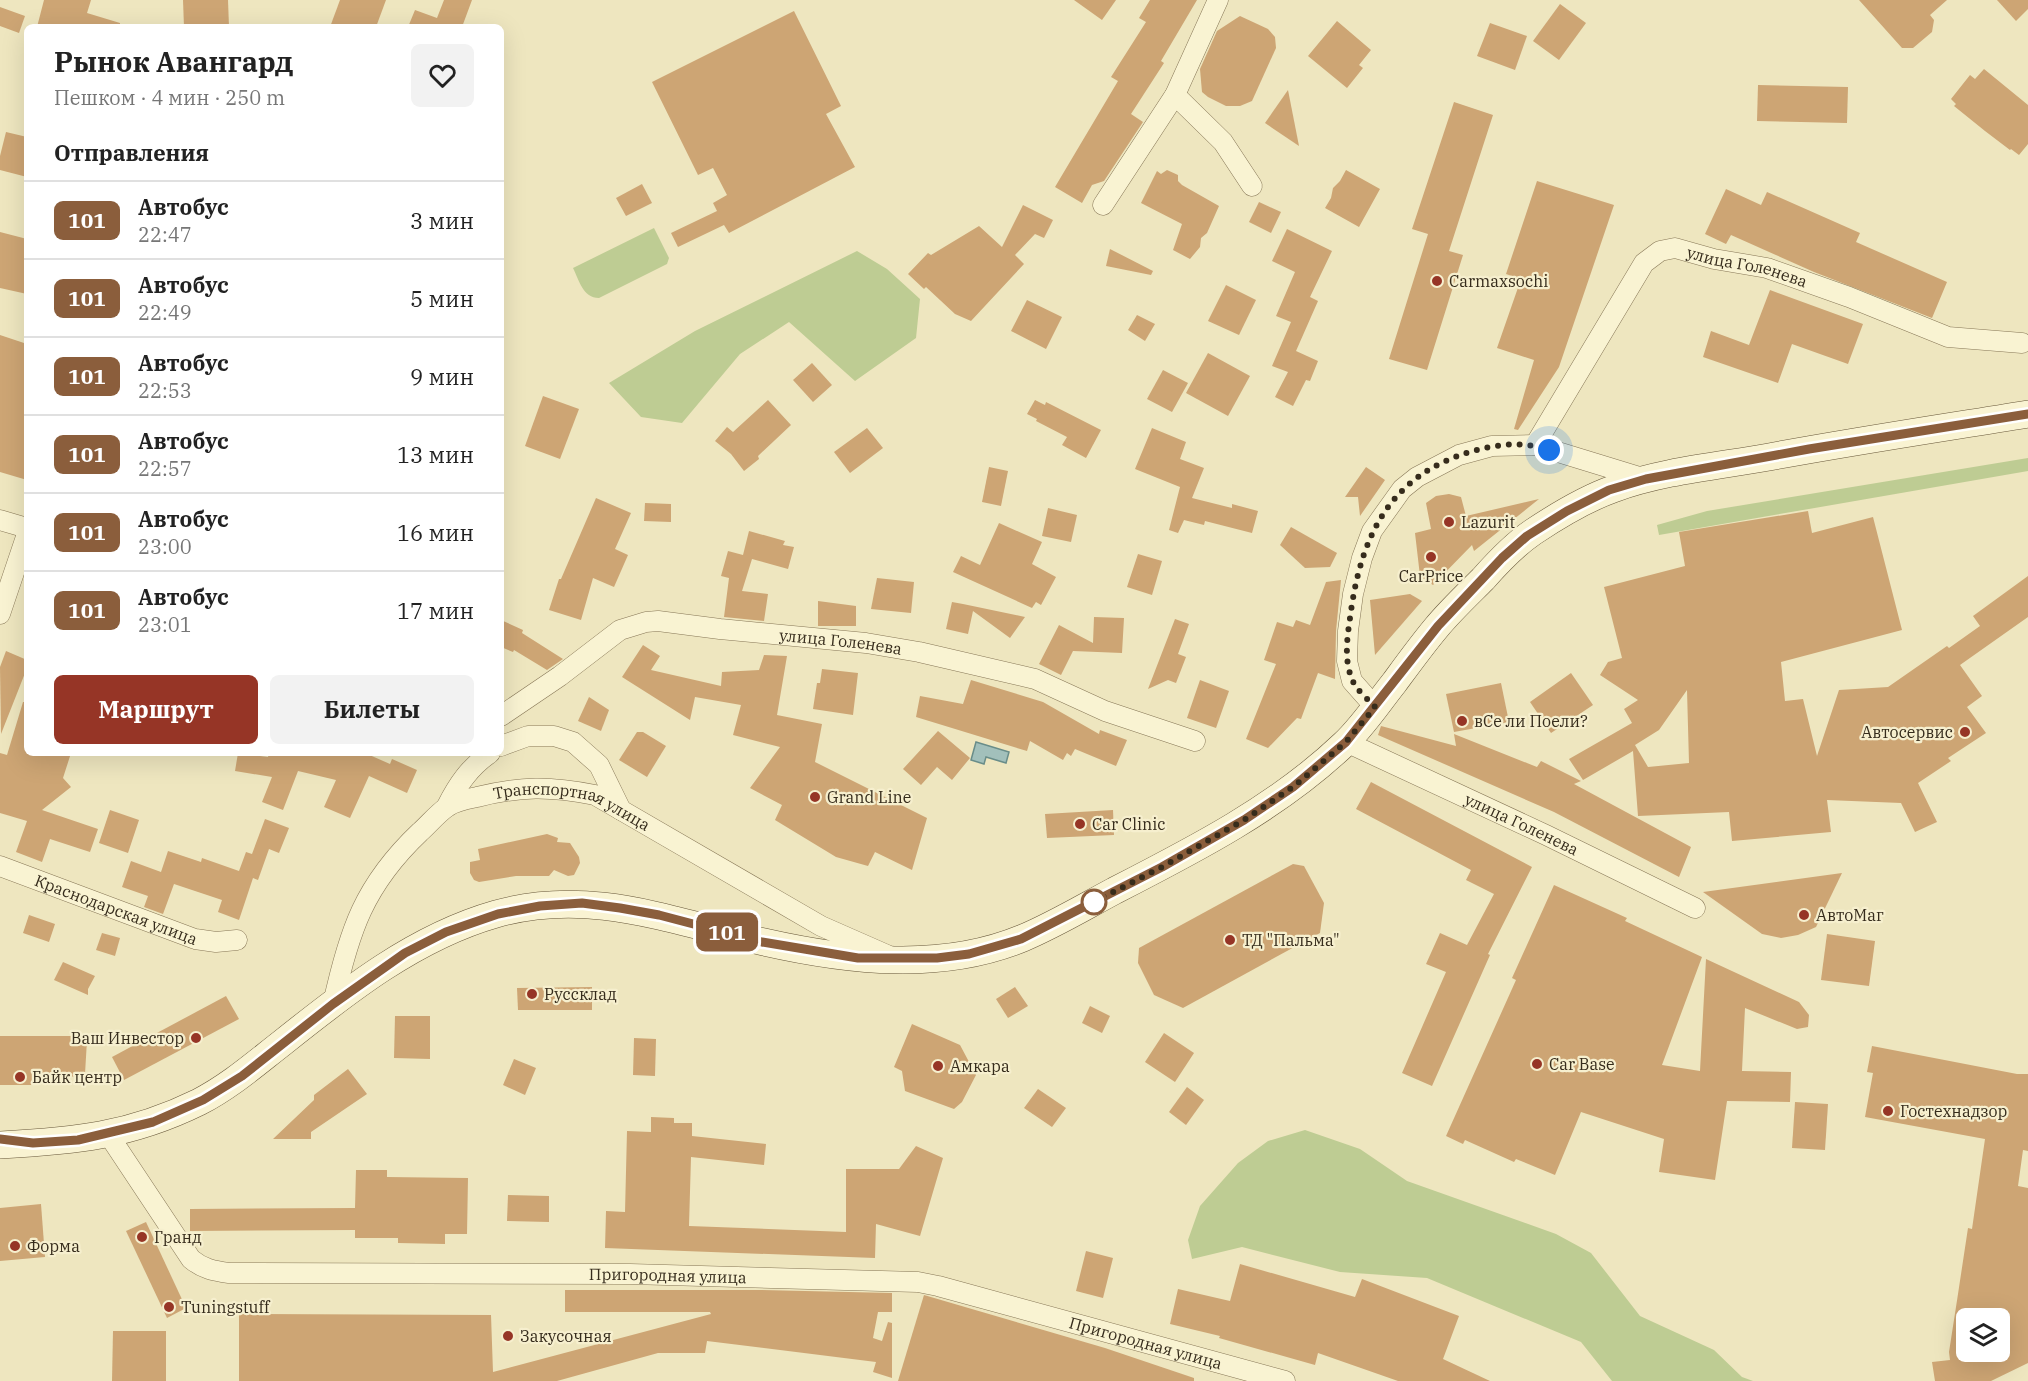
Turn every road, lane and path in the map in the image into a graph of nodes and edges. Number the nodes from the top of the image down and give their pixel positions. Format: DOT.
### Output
graph roads {
  1 [pos="1218,0"];
  2 [pos="1175,95"];
  3 [pos="1252,186"];
  4 [pos="1103,205"];
  5 [pos="2022,343"];
  6 [pos="2028,414"];
  7 [pos="1535,445"];
  8 [pos="1646,479"];
  9 [pos="0,520"];
  10 [pos="24,527"];
  11 [pos="24,543"];
  12 [pos="0,614"];
  13 [pos="1375,707"];
  14 [pos="504,714"];
  15 [pos="504,727"];
  16 [pos="528,736"];
  17 [pos="1195,741"];
  18 [pos="1346,742"];
  19 [pos="504,745"];
  20 [pos="486,756"];
  21 [pos="447,806"];
  22 [pos="621,810"];
  23 [pos="0,866"];
  24 [pos="1695,908"];
  25 [pos="237,940"];
  26 [pos="897,960"];
  27 [pos="333,1004"];
  28 [pos="108,1134"];
  29 [pos="1,1143"];
  30 [pos="1285,1381"];
  1 -- 2 [label="street"];
  2 -- 3 [label="street"];
  2 -- 4 [label="street"];
  5 -- 7 [label="street, улица Голенева"];
  6 -- 8 [label="main road, Транспортная улица"];
  7 -- 8 [label="street, Транспортная улица"];
  7 -- 13 [label="street, Транспортная улица"];
  8 -- 13 [label="main road, Транспортная улица"];
  9 -- 10 [label="street"];
  11 -- 12 [label="street"];
  13 -- 18 [label="main road, Транспортная улица"];
  14 -- 17 [label="street, улица Голенева"];
  15 -- 16 [label="street"];
  16 -- 19 [label="street"];
  16 -- 22 [label="street"];
  18 -- 24 [label="street, улица Голенева"];
  18 -- 26 [label="main road, Транспортная улица"];
  20 -- 21 [label="street"];
  21 -- 22 [label="street, Транспортная улица"];
  21 -- 27 [label="street, Транспортная улица"];
  22 -- 26 [label="street, Транспортная улица"];
  23 -- 25 [label="street, Краснодарская улица"];
  26 -- 27 [label="main road, Транспортная улица"];
  27 -- 28 [label="main road, Транспортная улица"];
  28 -- 29 [label="main road, Транспортная улица"];
  28 -- 30 [label="street, Пригородная улица"];
}
